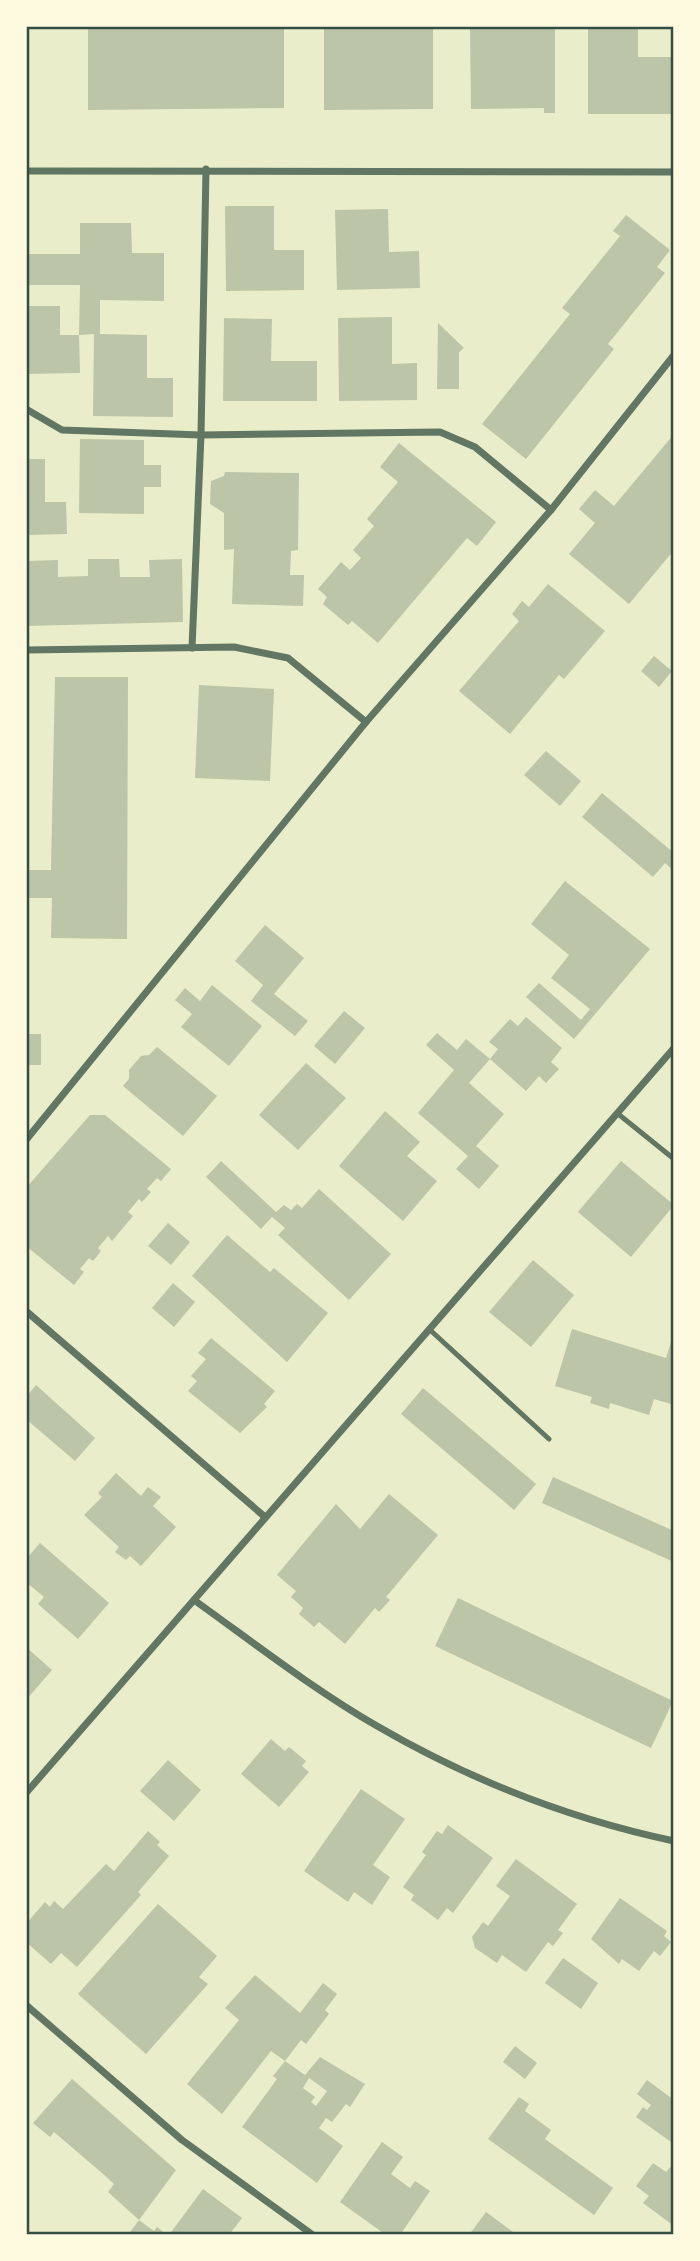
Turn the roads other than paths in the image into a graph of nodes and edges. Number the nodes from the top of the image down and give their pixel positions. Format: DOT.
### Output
graph roads {
  1 [pos="206,169"];
  2 [pos="26,172"];
  3 [pos="674,172"];
  4 [pos="674,355"];
  5 [pos="26,410"];
  6 [pos="201,435"];
  7 [pos="551,510"];
  8 [pos="192,648"];
  9 [pos="26,650"];
  10 [pos="366,722"];
  11 [pos="674,1048"];
  12 [pos="617,1113"];
  13 [pos="26,1140"];
  14 [pos="674,1159"];
  15 [pos="26,1311"];
  16 [pos="429,1329"];
  17 [pos="549,1439"];
  18 [pos="265,1517"];
  19 [pos="194,1600"];
  20 [pos="26,1793"];
  21 [pos="674,1841"];
  22 [pos="26,2005"];
  23 [pos="313,2235"];
  1 -- 2 [label="street"];
  1 -- 3 [label="street"];
  1 -- 6 [label="street"];
  4 -- 7 [label="street"];
  5 -- 6 [label="street"];
  6 -- 7 [label="street"];
  6 -- 8 [label="street"];
  7 -- 10 [label="street"];
  8 -- 9 [label="street"];
  8 -- 10 [label="street"];
  10 -- 13 [label="street"];
  11 -- 12 [label="street"];
  12 -- 14 [label="lane"];
  12 -- 16 [label="street"];
  15 -- 18 [label="street"];
  16 -- 17 [label="lane"];
  16 -- 18 [label="street"];
  18 -- 19 [label="street"];
  19 -- 20 [label="street"];
  19 -- 21 [label="street"];
  22 -- 23 [label="street"];
}
